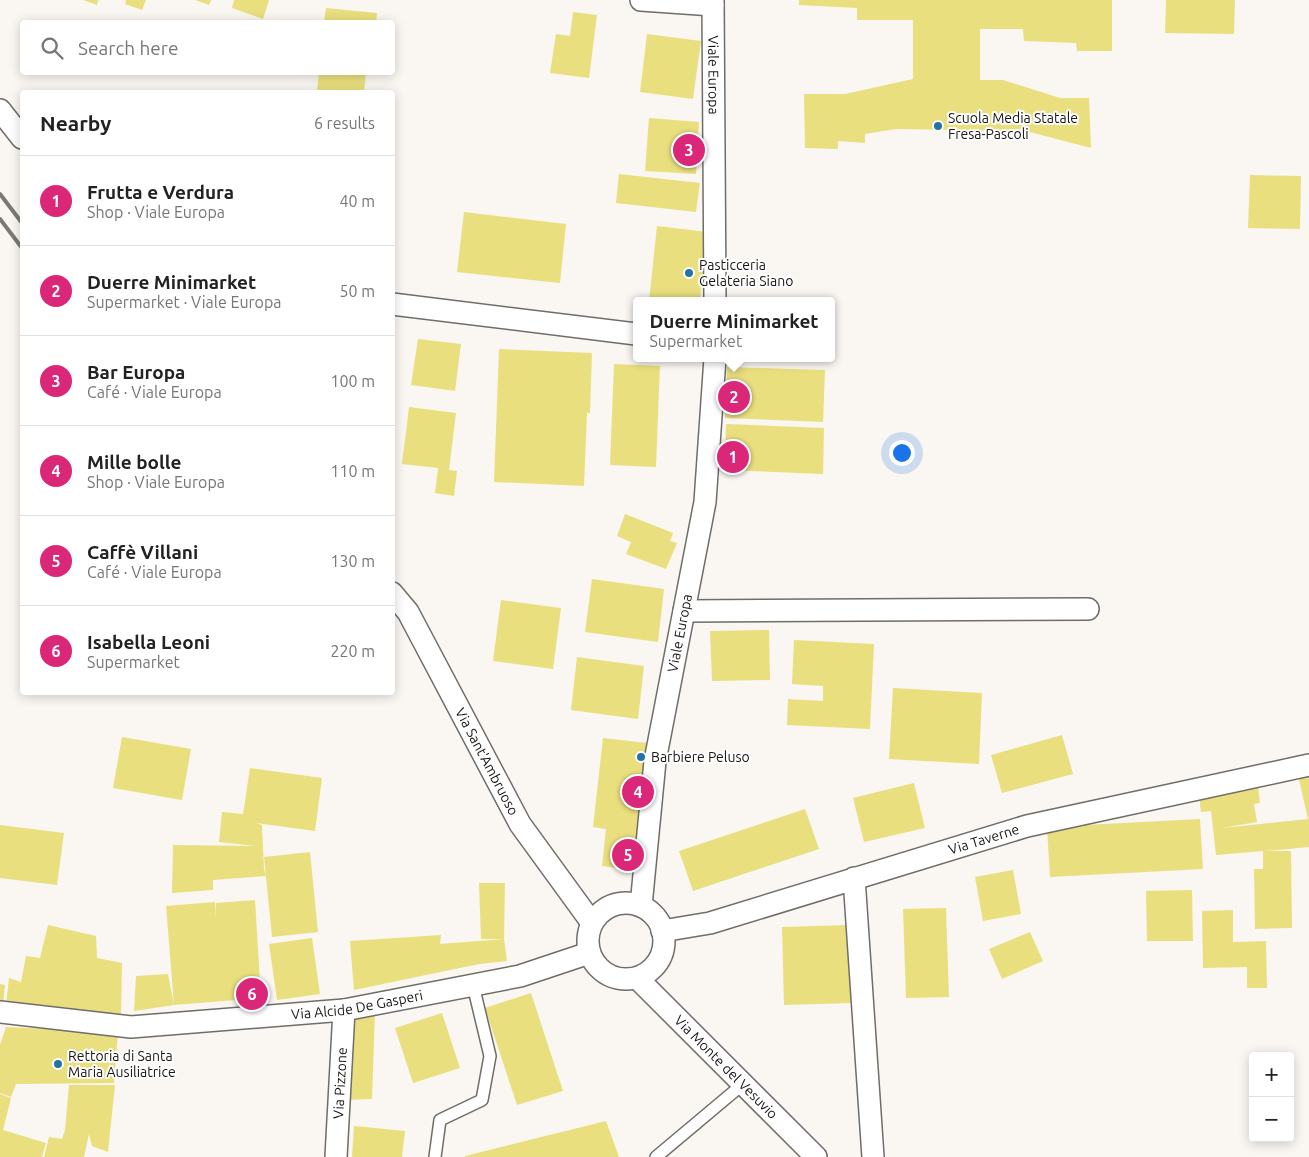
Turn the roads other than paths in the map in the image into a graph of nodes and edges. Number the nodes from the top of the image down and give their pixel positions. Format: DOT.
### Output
graph roads {
  1 [pos="641,0"];
  2 [pos="713,2"];
  3 [pos="0,110"];
  4 [pos="20,135"];
  5 [pos="716,297"];
  6 [pos="395,304"];
  7 [pos="633,334"];
  8 [pos="715,362"];
  9 [pos="395,597"];
  10 [pos="1088,609"];
  11 [pos="684,611"];
  12 [pos="1309,765"];
  13 [pos="854,878"];
  14 [pos="641,906"];
  15 [pos="592,923"];
  16 [pos="662,931"];
  17 [pos="589,953"];
  18 [pos="637,978"];
  19 [pos="473,985"];
  20 [pos="344,1010"];
  21 [pos="0,1012"];
  22 [pos="743,1084"];
  23 [pos="336,1157"];
  24 [pos="436,1157"];
  25 [pos="656,1157"];
  26 [pos="816,1157"];
  27 [pos="873,1157"];
  1 -- 2 [label="street"];
  2 -- 5 [label="street, Viale Europa"];
  3 -- 4 [label="street"];
  6 -- 7 [label="street"];
  8 -- 11 [label="street, Viale Europa"];
  9 -- 15 [label="street, Via Sant'Ambruoso"];
  10 -- 11 [label="street"];
  11 -- 14 [label="street, Viale Europa"];
  12 -- 13 [label="street, Via Taverne"];
  13 -- 16 [label="street, Via Taverne"];
  13 -- 27 [label="street"];
  14 -- 15 [label="street"];
  14 -- 16 [label="street"];
  15 -- 17 [label="street"];
  16 -- 18 [label="street"];
  17 -- 18 [label="street"];
  17 -- 19 [label="street, Via Alcide De Gasperi"];
  18 -- 22 [label="street, Via Monte del Vesuvio"];
  19 -- 20 [label="street, Via Alcide De Gasperi"];
  19 -- 24 [label="lane"];
  20 -- 21 [label="street, Via Alcide De Gasperi"];
  20 -- 23 [label="street, Via Pizzone"];
  22 -- 25 [label="lane"];
  22 -- 26 [label="street, Via Monte del Vesuvio"];
}
